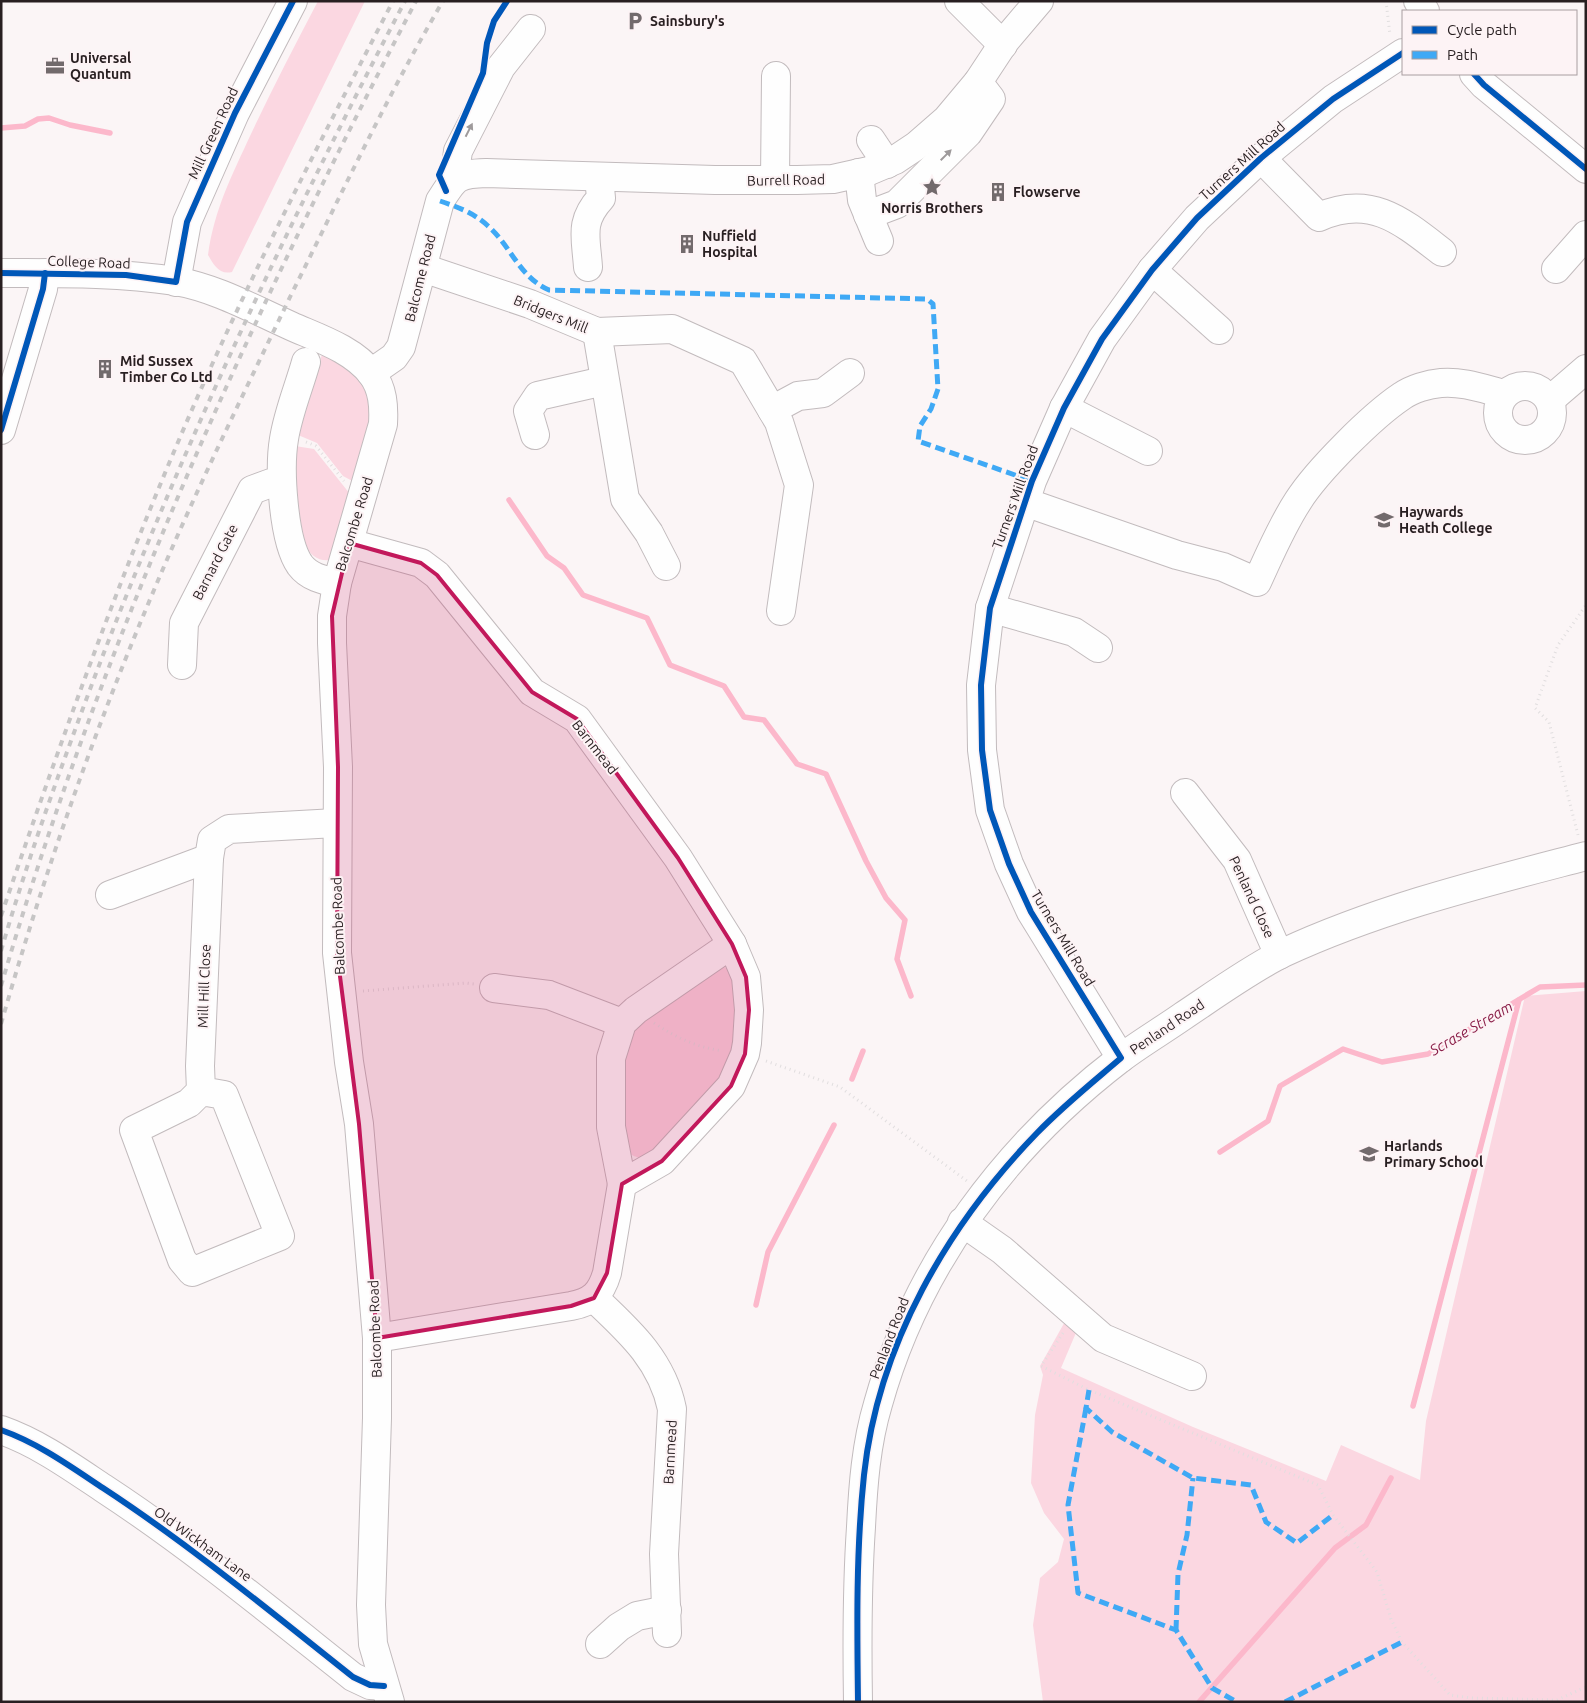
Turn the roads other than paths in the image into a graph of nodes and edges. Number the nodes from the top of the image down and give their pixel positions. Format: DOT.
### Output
graph roads {
  1 [pos="959,1"];
  2 [pos="1040,1"];
  3 [pos="285,4"];
  4 [pos="531,28"];
  5 [pos="1003,45"];
  6 [pos="1397,45"];
  7 [pos="1475,75"];
  8 [pos="776,76"];
  9 [pos="978,82"];
  10 [pos="872,140"];
  11 [pos="1261,158"];
  12 [pos="887,164"];
  13 [pos="1586,170"];
  14 [pos="858,174"];
  15 [pos="459,176"];
  16 [pos="599,177"];
  17 [pos="775,180"];
  18 [pos="868,215"];
  19 [pos="1586,235"];
  20 [pos="879,241"];
  21 [pos="1442,252"];
  22 [pos="588,267"];
  23 [pos="423,268"];
  24 [pos="1556,269"];
  25 [pos="1152,270"];
  26 [pos="1,273"];
  27 [pos="45,273"];
  28 [pos="176,282"];
  29 [pos="1219,330"];
  30 [pos="597,332"];
  31 [pos="306,362"];
  32 [pos="1586,369"];
  33 [pos="371,373"];
  34 [pos="850,374"];
  35 [pos="604,380"];
  36 [pos="1504,394"];
  37 [pos="1550,400"];
  38 [pos="1064,408"];
  39 [pos="772,410"];
  40 [pos="1,430"];
  41 [pos="535,435"];
  42 [pos="1148,451"];
  43 [pos="281,484"];
  44 [pos="1024,502"];
  45 [pos="349,542"];
  46 [pos="666,566"];
  47 [pos="337,583"];
  48 [pos="990,608"];
  49 [pos="781,611"];
  50 [pos="1098,648"];
  51 [pos="182,665"];
  52 [pos="1185,793"];
  53 [pos="336,823"];
  54 [pos="1585,856"];
  55 [pos="209,858"];
  56 [pos="110,894"];
  57 [pos="732,944"];
  58 [pos="1279,955"];
  59 [pos="494,988"];
  60 [pos="629,1016"];
  61 [pos="1122,1058"];
  62 [pos="213,1093"];
  63 [pos="622,1184"];
  64 [pos="962,1222"];
  65 [pos="594,1298"];
  66 [pos="377,1338"];
  67 [pos="1192,1376"];
  68 [pos="1,1430"];
  69 [pos="600,1644"];
  70 [pos="387,1694"];
  71 [pos="858,1702"];
  1 -- 5 [label="street"];
  2 -- 5 [label="street, Burrell Road"];
  3 -- 28 [label="street, Mill Green Road"];
  15 -- 4 [label="street, one-way"];
  5 -- 9 [label="street, Burrell Road"];
  6 -- 11 [label="street, Turners Mill Road"];
  7 -- 13 [label="street"];
  8 -- 17 [label="street"];
  9 -- 12 [label="street, Burrell Road"];
  18 -- 9 [label="street, one-way"];
  10 -- 12 [label="street"];
  11 -- 21 [label="street, Turners Mill Road"];
  11 -- 25 [label="street, Turners Mill Road"];
  12 -- 14 [label="street, Burrell Road"];
  14 -- 17 [label="street, Burrell Road"];
  14 -- 18 [label="street"];
  15 -- 16 [label="street, Burrell Road"];
  15 -- 23 [label="street, Balcome Road"];
  16 -- 17 [label="street, Burrell Road"];
  16 -- 22 [label="street"];
  18 -- 20 [label="street"];
  19 -- 24 [label="street"];
  23 -- 30 [label="street, Bridgers Mill"];
  23 -- 33 [label="street, Balcome Road"];
  25 -- 29 [label="street"];
  25 -- 38 [label="street, Turners Mill Road"];
  26 -- 27 [label="street, College Road"];
  27 -- 28 [label="street, College Road"];
  27 -- 40 [label="street"];
  28 -- 33 [label="street, Balcombe Road"];
  30 -- 35 [label="street"];
  30 -- 39 [label="street, Bridgers Mill"];
  31 -- 43 [label="street"];
  32 -- 37 [label="street"];
  33 -- 45 [label="street, Balcombe Road"];
  34 -- 39 [label="street"];
  35 -- 41 [label="street"];
  35 -- 46 [label="street"];
  36 -- 37 [label="street"];
  36 -- 37 [label="street"];
  36 -- 44 [label="street"];
  38 -- 42 [label="street"];
  38 -- 44 [label="street, Turners Mill Road"];
  39 -- 49 [label="street, Bridgers Mill"];
  43 -- 47 [label="street"];
  43 -- 51 [label="street, Barnard Gate"];
  44 -- 48 [label="street, Turners Mill Road"];
  45 -- 47 [label="street, Balcombe Road"];
  45 -- 57 [label="street, Barnmead"];
  47 -- 53 [label="street, Balcombe Road"];
  48 -- 50 [label="street"];
  48 -- 61 [label="street, Turners Mill Road"];
  52 -- 58 [label="street, Penland Close"];
  53 -- 55 [label="street, Mill Hill Close"];
  53 -- 66 [label="street, Balcombe Road"];
  54 -- 58 [label="street, Penland Road"];
  55 -- 56 [label="street"];
  55 -- 62 [label="street, Mill Hill Close"];
  57 -- 60 [label="street"];
  57 -- 63 [label="street, Barnmead"];
  58 -- 61 [label="street, Penland Road"];
  59 -- 60 [label="street"];
  60 -- 63 [label="street"];
  61 -- 64 [label="street, Penland Road"];
  62 -- 62 [label="street, Mill Hill Close"];
  63 -- 65 [label="street"];
  64 -- 67 [label="street"];
  64 -- 71 [label="street, Penland Road"];
  65 -- 66 [label="street"];
  65 -- 69 [label="street, Barnmead"];
  66 -- 70 [label="street, Balcombe Road"];
  68 -- 70 [label="street, Old Wickham Lane"];
}
